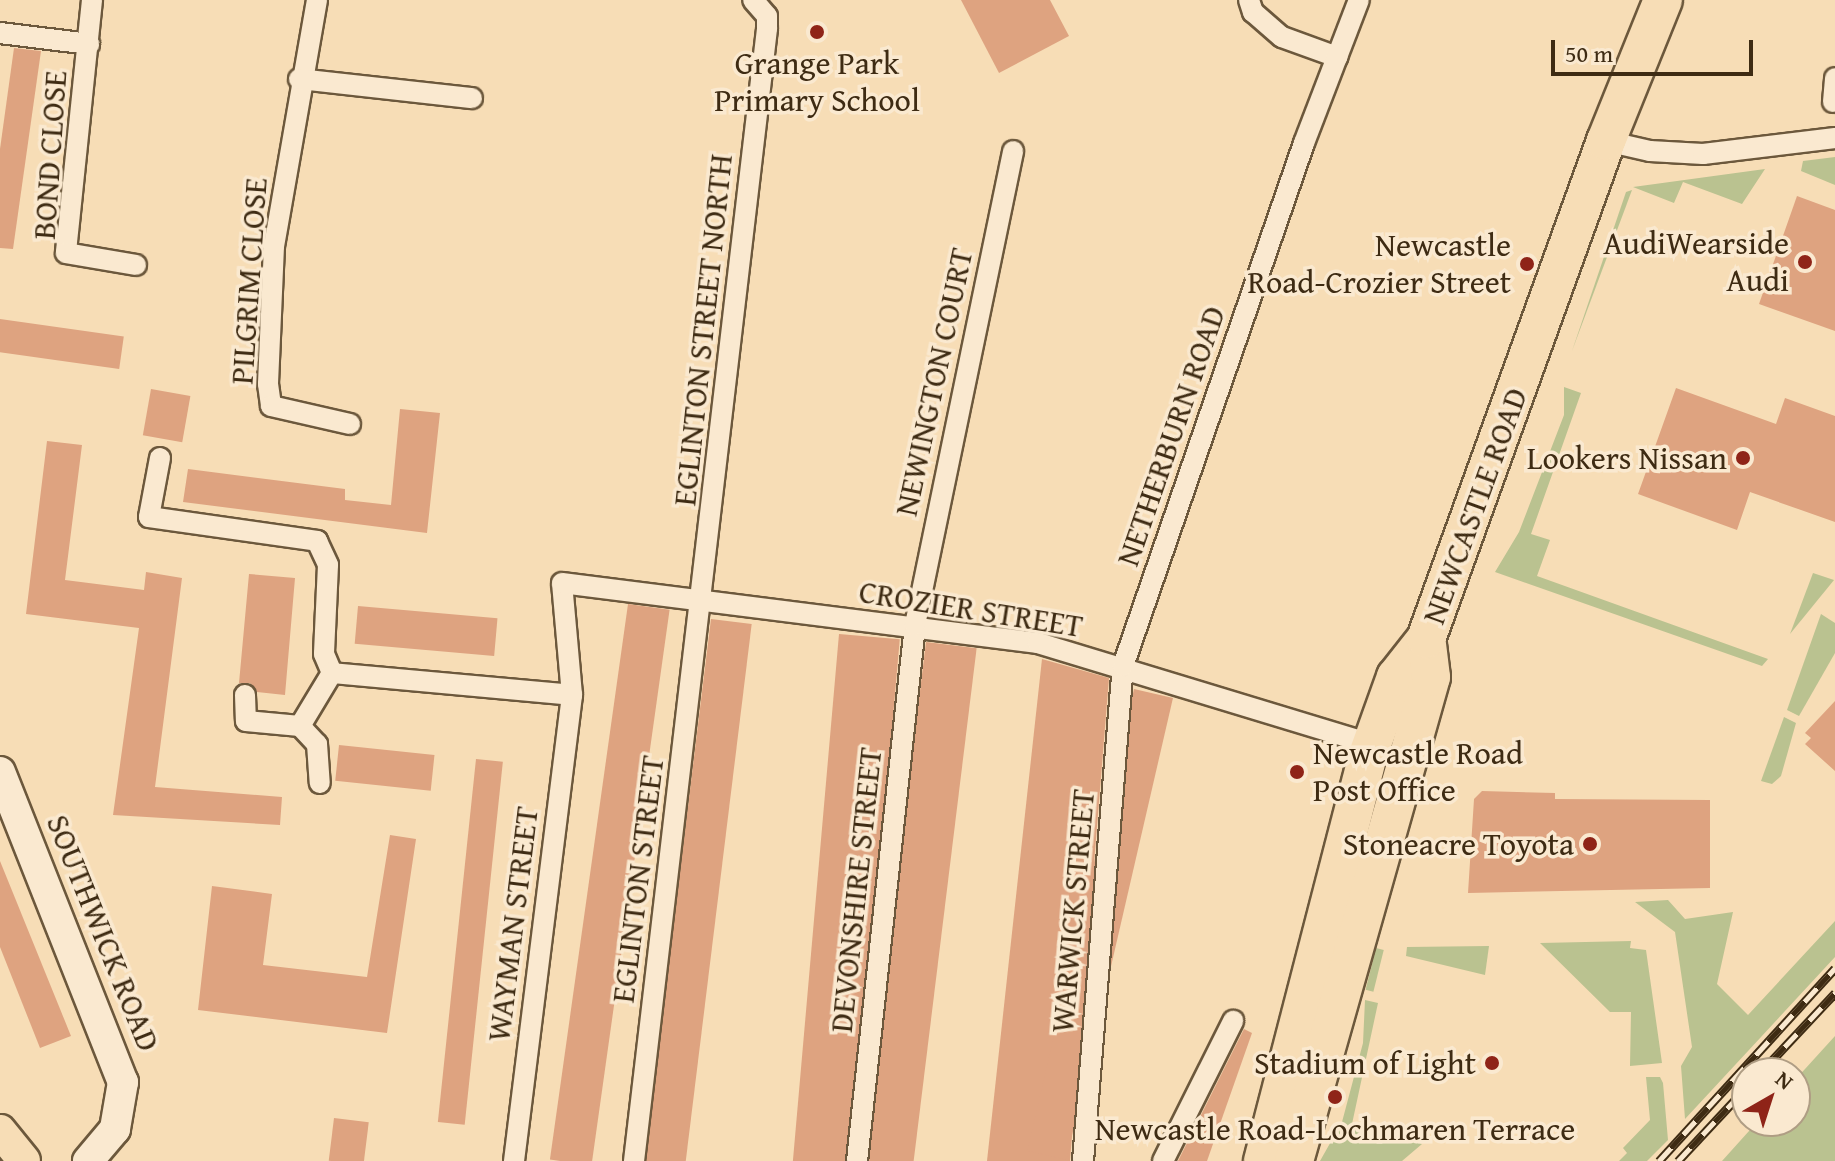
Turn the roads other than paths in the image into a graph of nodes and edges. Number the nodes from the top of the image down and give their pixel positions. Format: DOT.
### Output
graph roads {
  1 [pos="92,0"];
  2 [pos="317,0"];
  3 [pos="1249,0"];
  4 [pos="1359,0"];
  5 [pos="1663,0"];
  6 [pos="760,8"];
  7 [pos="0,33"];
  8 [pos="89,44"];
  9 [pos="1337,57"];
  10 [pos="1835,78"];
  11 [pos="299,79"];
  12 [pos="472,98"];
  13 [pos="1833,102"];
  14 [pos="1835,138"];
  15 [pos="1606,141"];
  16 [pos="1013,151"];
  17 [pos="136,265"];
  18 [pos="350,424"];
  19 [pos="160,458"];
  20 [pos="562,583"];
  21 [pos="702,604"];
  22 [pos="915,625"];
  23 [pos="1123,666"];
  24 [pos="332,673"];
  25 [pos="245,695"];
  26 [pos="572,695"];
  27 [pos="300,726"];
  28 [pos="1389,750"];
  29 [pos="0,772"];
  30 [pos="320,783"];
  31 [pos="1233,1021"];
  32 [pos="0,1131"];
  33 [pos="24,1161"];
  34 [pos="88,1161"];
  35 [pos="514,1161"];
  36 [pos="634,1161"];
  37 [pos="857,1161"];
  38 [pos="1083,1161"];
  39 [pos="1163,1161"];
  40 [pos="1263,1161"];
  41 [pos="1294,1161"];
  1 -- 8 [label="street, BOND CLOSE"];
  2 -- 11 [label="street, PILGRIM CLOSE"];
  3 -- 9 [label="street"];
  4 -- 9 [label="street, NETHERBURN ROAD"];
  5 -- 15 [label="highway, NEWCASTLE ROAD"];
  6 -- 21 [label="street, EGLINTON STREET NORTH"];
  7 -- 8 [label="street, BOND CLOSE"];
  8 -- 17 [label="street, BOND CLOSE"];
  9 -- 23 [label="street, NETHERBURN ROAD"];
  10 -- 13 [label="street"];
  11 -- 12 [label="street"];
  11 -- 18 [label="street, PILGRIM CLOSE"];
  14 -- 15 [label="street"];
  15 -- 28 [label="highway, NEWCASTLE ROAD"];
  16 -- 22 [label="street, NEWINGTON COURT"];
  19 -- 24 [label="street"];
  20 -- 21 [label="street, CROZIER STREET"];
  20 -- 26 [label="street, WAYMAN STREET"];
  21 -- 22 [label="street, CROZIER STREET"];
  21 -- 36 [label="street, EGLINTON STREET"];
  22 -- 23 [label="street, CROZIER STREET"];
  22 -- 37 [label="street, DEVONSHIRE STREET"];
  23 -- 28 [label="street, CROZIER STREET"];
  23 -- 38 [label="street, WARWICK STREET"];
  24 -- 26 [label="street"];
  24 -- 27 [label="street"];
  25 -- 27 [label="street"];
  26 -- 35 [label="street, WAYMAN STREET"];
  27 -- 30 [label="street"];
  28 -- 40 [label="highway"];
  28 -- 41 [label="highway"];
  29 -- 34 [label="street, SOUTHWICK ROAD"];
  31 -- 39 [label="street"];
  32 -- 33 [label="main road"];
}
